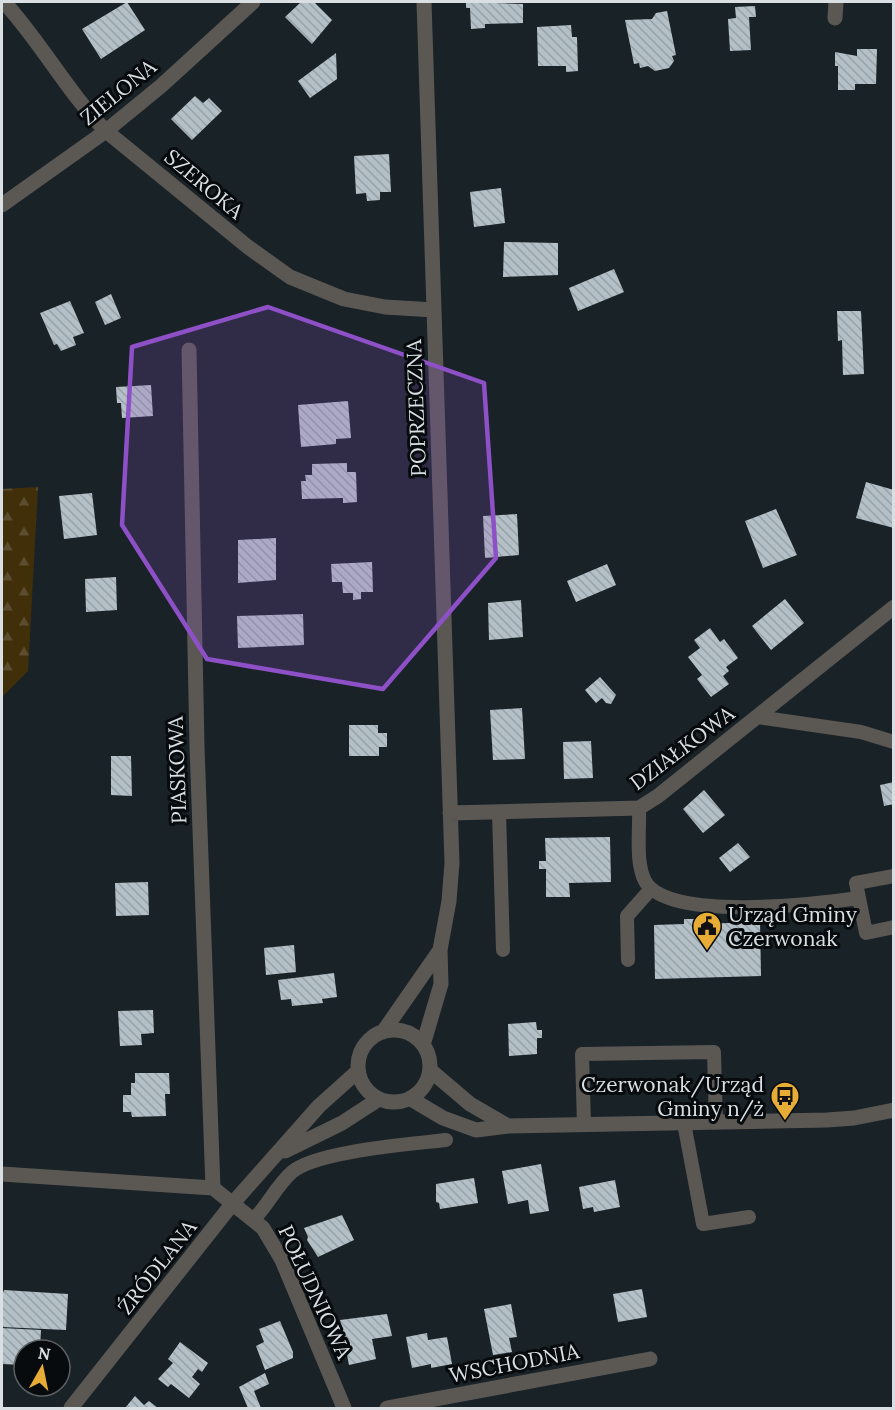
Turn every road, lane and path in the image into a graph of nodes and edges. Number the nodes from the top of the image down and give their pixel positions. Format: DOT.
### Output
graph roads {
  1 [pos="4,2"];
  2 [pos="253,2"];
  3 [pos="424,2"];
  4 [pos="836,2"];
  5 [pos="835,18"];
  6 [pos="106,131"];
  7 [pos="2,205"];
  8 [pos="434,310"];
  9 [pos="189,351"];
  10 [pos="894,607"];
  11 [pos="758,717"];
  12 [pos="894,742"];
  13 [pos="639,808"];
  14 [pos="500,812"];
  15 [pos="450,813"];
  16 [pos="894,876"];
  17 [pos="651,889"];
  18 [pos="859,898"];
  19 [pos="894,927"];
  20 [pos="440,950"];
  21 [pos="503,950"];
  22 [pos="628,960"];
  23 [pos="383,1032"];
  24 [pos="423,1045"];
  25 [pos="430,1070"];
  26 [pos="358,1071"];
  27 [pos="379,1099"];
  28 [pos="411,1099"];
  29 [pos="894,1110"];
  30 [pos="716,1122"];
  31 [pos="684,1123"];
  32 [pos="584,1125"];
  33 [pos="508,1126"];
  34 [pos="446,1140"];
  35 [pos="279,1153"];
  36 [pos="2,1174"];
  37 [pos="213,1188"];
  38 [pos="233,1203"];
  39 [pos="749,1217"];
  40 [pos="254,1219"];
  41 [pos="650,1359"];
  42 [pos="71,1408"];
  43 [pos="344,1408"];
  44 [pos="387,1408"];
  1 -- 6 [label="street, SZEROKA"];
  2 -- 6 [label="street, ZIELONA"];
  3 -- 8 [label="street, POPRZECZNA"];
  4 -- 5 [label="street"];
  6 -- 7 [label="street, ZIELONA"];
  6 -- 8 [label="street, SZEROKA"];
  8 -- 15 [label="street, POPRZECZNA"];
  9 -- 37 [label="street, PIASKOWA"];
  10 -- 11 [label="street, DZIAŁKOWA"];
  11 -- 12 [label="lane"];
  11 -- 13 [label="street, DZIAŁKOWA"];
  13 -- 14 [label="street, DZIAŁKOWA"];
  13 -- 17 [label="lane"];
  14 -- 15 [label="street, DZIAŁKOWA"];
  14 -- 21 [label="lane"];
  15 -- 20 [label="street"];
  16 -- 18 [label="lane"];
  17 -- 18 [label="lane"];
  17 -- 22 [label="lane"];
  18 -- 19 [label="lane"];
  20 -- 23 [label="street"];
  20 -- 24 [label="street"];
  23 -- 24 [label="street"];
  23 -- 26 [label="street"];
  24 -- 25 [label="street"];
  25 -- 28 [label="street"];
  25 -- 33 [label="street"];
  26 -- 27 [label="street"];
  26 -- 35 [label="street, ŹRÓDLANA"];
  27 -- 28 [label="street"];
  27 -- 35 [label="street, ŹRÓDLANA"];
  28 -- 33 [label="street"];
  29 -- 30 [label="street"];
  30 -- 31 [label="street"];
  30 -- 32 [label="lane"];
  31 -- 32 [label="street"];
  31 -- 39 [label="lane"];
  32 -- 33 [label="street"];
  34 -- 40 [label="lane"];
  35 -- 38 [label="street, ŹRÓDLANA"];
  36 -- 37 [label="street"];
  37 -- 38 [label="street"];
  38 -- 40 [label="street, POŁUDNIOWA"];
  38 -- 42 [label="street, ŹRÓDLANA"];
  40 -- 43 [label="street, POŁUDNIOWA"];
  41 -- 44 [label="street, WSCHODNIA"];
}
